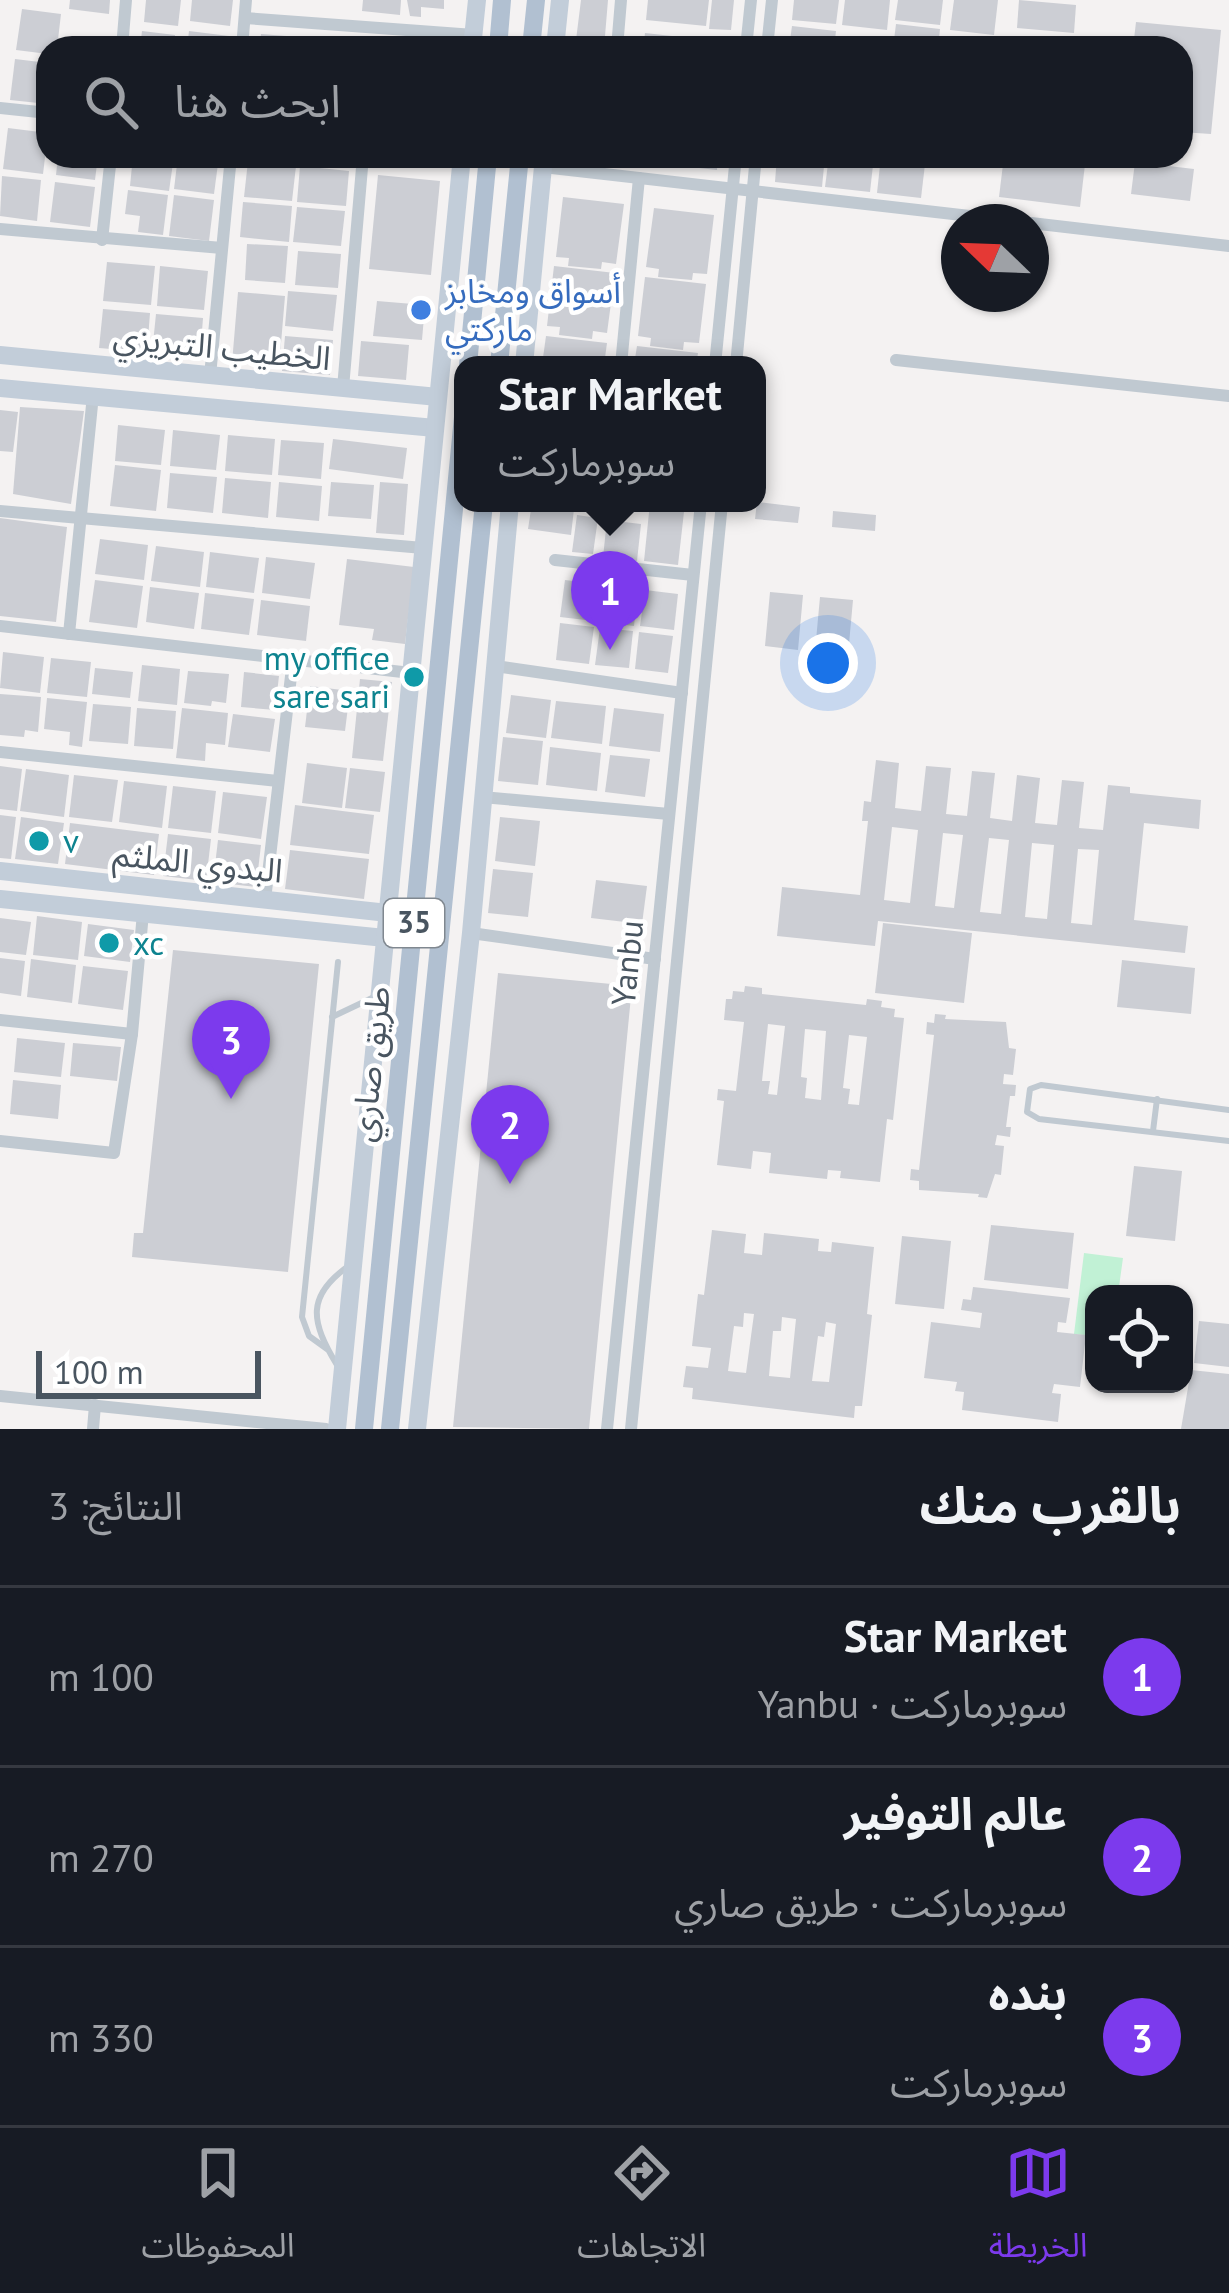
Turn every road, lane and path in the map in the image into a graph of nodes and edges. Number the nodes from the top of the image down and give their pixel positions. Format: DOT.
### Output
graph roads {
  1 [pos="127,0"];
  2 [pos="246,0"];
  3 [pos="477,0"];
  4 [pos="502,0"];
  5 [pos="536,0"];
  6 [pos="560,0"];
  7 [pos="621,0"];
  8 [pos="751,0"];
  9 [pos="772,0"];
  10 [pos="244,18"];
  11 [pos="123,36"];
  12 [pos="243,36"];
  13 [pos="423,36"];
  14 [pos="473,36"];
  15 [pos="499,36"];
  16 [pos="532,36"];
  17 [pos="556,36"];
  18 [pos="617,36"];
  19 [pos="747,36"];
  20 [pos="768,36"];
  21 [pos="0,108"];
  22 [pos="36,112"];
  23 [pos="110,168"];
  24 [pos="230,168"];
  25 [pos="362,168"];
  26 [pos="461,168"];
  27 [pos="487,168"];
  28 [pos="519,168"];
  29 [pos="543,168"];
  30 [pos="574,168"];
  31 [pos="605,168"];
  32 [pos="735,168"];
  33 [pos="755,168"];
  34 [pos="605,174"];
  35 [pos="639,178"];
  36 [pos="732,189"];
  37 [pos="753,191"];
  38 [pos="941,212"];
  39 [pos="1049,225"];
  40 [pos="0,229"];
  41 [pos="103,240"];
  42 [pos="1229,246"];
  43 [pos="222,248"];
  44 [pos="0,355"];
  45 [pos="469,356"];
  46 [pos="500,356"];
  47 [pos="525,356"];
  48 [pos="622,356"];
  49 [pos="716,356"];
  50 [pos="737,356"];
  51 [pos="896,360"];
  52 [pos="210,376"];
  53 [pos="0,388"];
  54 [pos="343,388"];
  55 [pos="93,395"];
  56 [pos="1229,396"];
  57 [pos="438,398"];
  58 [pos="435,428"];
  59 [pos="454,509"];
  60 [pos="0,511"];
  61 [pos="483,512"];
  62 [pos="509,512"];
  63 [pos="699,512"];
  64 [pos="721,512"];
  65 [pos="81,518"];
  66 [pos="424,548"];
  67 [pos="555,560"];
  68 [pos="693,575"];
  69 [pos="0,626"];
  70 [pos="69,634"];
  71 [pos="292,659"];
  72 [pos="494,666"];
  73 [pos="411,673"];
  74 [pos="682,693"];
  75 [pos="0,752"];
  76 [pos="278,782"];
  77 [pos="482,797"];
  78 [pos="669,814"];
  79 [pos="1,871"];
  80 [pos="0,899"];
  81 [pos="265,900"];
  82 [pos="388,913"];
  83 [pos="142,914"];
  84 [pos="471,933"];
  85 [pos="385,938"];
  86 [pos="655,959"];
  87 [pos="338,962"];
  88 [pos="380,995"];
  89 [pos="332,1017"];
  90 [pos="0,1020"];
  91 [pos="132,1034"];
  92 [pos="1157,1100"];
  93 [pos="1229,1110"];
  94 [pos="1153,1131"];
  95 [pos="0,1141"];
  96 [pos="1229,1141"];
  97 [pos="353,1263"];
  98 [pos="328,1349"];
  99 [pos="342,1374"];
  100 [pos="0,1396"];
  101 [pos="95,1406"];
  102 [pos="93,1429"];
  103 [pos="326,1429"];
  104 [pos="337,1429"];
  105 [pos="364,1429"];
  106 [pos="390,1429"];
  107 [pos="417,1429"];
  108 [pos="607,1429"];
  109 [pos="632,1429"];
  1 -- 11 [label="street"];
  2 -- 10 [label="street"];
  3 -- 14 [label="main road"];
  4 -- 15 [label="main road"];
  5 -- 16 [label="main road"];
  6 -- 17 [label="main road"];
  7 -- 18 [label="street"];
  8 -- 19 [label="street"];
  9 -- 20 [label="street"];
  10 -- 12 [label="street"];
  10 -- 13 [label="street"];
  21 -- 22 [label="street"];
  23 -- 41 [label="street"];
  24 -- 43 [label="street"];
  25 -- 54 [label="street"];
  26 -- 57 [label="main road"];
  27 -- 45 [label="main road"];
  28 -- 46 [label="main road"];
  29 -- 47 [label="main road"];
  30 -- 34 [label="street"];
  31 -- 34 [label="street"];
  32 -- 36 [label="street"];
  33 -- 37 [label="street"];
  34 -- 35 [label="street"];
  35 -- 36 [label="street"];
  35 -- 48 [label="street"];
  36 -- 37 [label="street"];
  36 -- 49 [label="street"];
  37 -- 38 [label="street"];
  37 -- 50 [label="street"];
  39 -- 42 [label="street"];
  40 -- 41 [label="street"];
  41 -- 43 [label="street"];
  43 -- 52 [label="street"];
  44 -- 52 [label="main road, الخطيب التبريزي"];
  51 -- 56 [label="street"];
  52 -- 54 [label="main road, الخطيب التبريزي"];
  53 -- 55 [label="main road, الخطيب التبريزي"];
  54 -- 57 [label="main road, الخطيب التبريزي"];
  55 -- 58 [label="main road, الخطيب التبريزي"];
  55 -- 65 [label="street"];
  57 -- 58 [label="main road"];
  58 -- 66 [label="main road"];
  59 -- 105 [label="main road, طريق صاري / 35"];
  60 -- 65 [label="street"];
  61 -- 106 [label="main road, طريق صاري / 35"];
  62 -- 72 [label="main road"];
  63 -- 68 [label="street, Yanbu"];
  64 -- 109 [label="street, Yanbu"];
  65 -- 66 [label="street"];
  65 -- 70 [label="street"];
  66 -- 73 [label="main road"];
  67 -- 68 [label="street"];
  68 -- 74 [label="street, Yanbu"];
  69 -- 70 [label="street"];
  70 -- 71 [label="street"];
  71 -- 73 [label="street"];
  71 -- 76 [label="street"];
  72 -- 74 [label="street"];
  72 -- 77 [label="main road"];
  73 -- 82 [label="main road"];
  74 -- 78 [label="street, Yanbu"];
  75 -- 76 [label="street"];
  76 -- 81 [label="street"];
  77 -- 78 [label="street"];
  77 -- 84 [label="main road"];
  78 -- 86 [label="street, Yanbu"];
  79 -- 80 [label="main road, البدوي الملثم"];
  79 -- 81 [label="main road, البدوي الملثم"];
  80 -- 83 [label="main road, البدوي الملثم"];
  81 -- 82 [label="main road, البدوي الملثم"];
  82 -- 85 [label="main road"];
  83 -- 85 [label="main road, البدوي الملثم"];
  83 -- 91 [label="street"];
  84 -- 86 [label="street"];
  84 -- 107 [label="main road"];
  85 -- 88 [label="main road"];
  86 -- 108 [label="street, Yanbu"];
  87 -- 89 [label="lane"];
  88 -- 89 [label="lane"];
  88 -- 97 [label="main road"];
  89 -- 98 [label="lane"];
  90 -- 91 [label="street"];
  91 -- 95 [label="street"];
  92 -- 93 [label="lane"];
  92 -- 94 [label="lane"];
  92 -- 94 [label="lane"];
  94 -- 96 [label="lane"];
  97 -- 98 [label="lane"];
  97 -- 99 [label="main road"];
  98 -- 99 [label="lane"];
  99 -- 104 [label="main road"];
  100 -- 101 [label="street"];
  101 -- 102 [label="street"];
  101 -- 103 [label="street"];
}
